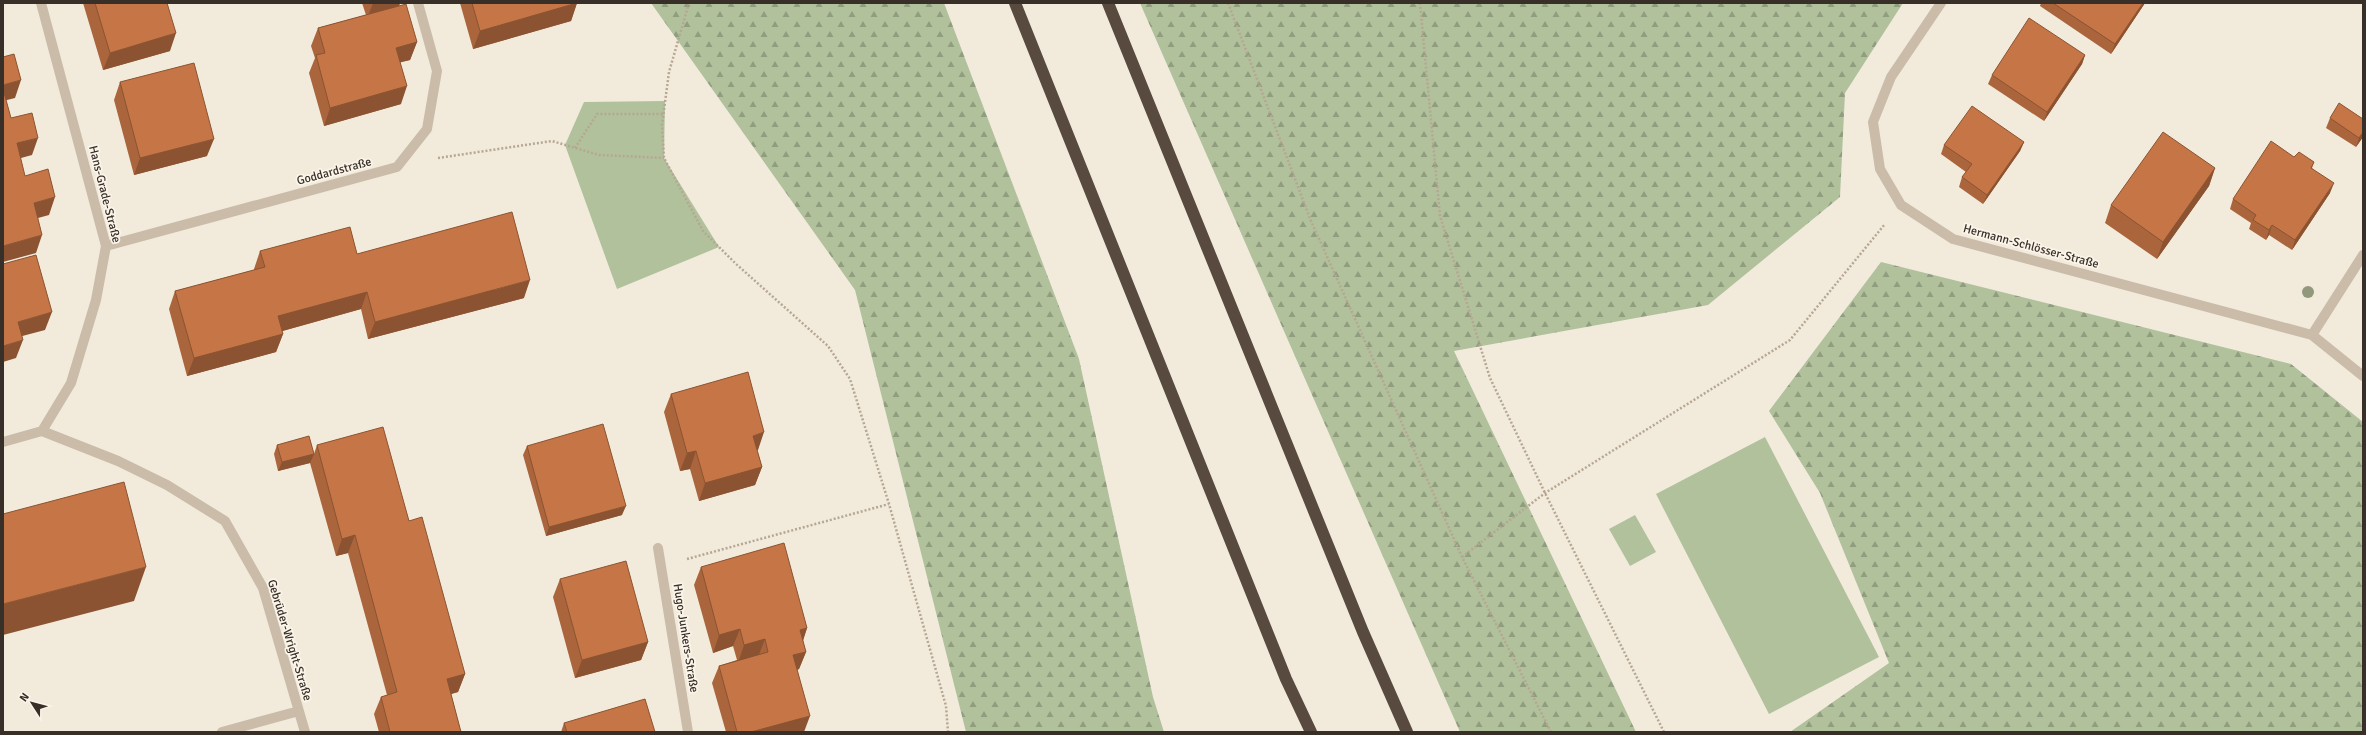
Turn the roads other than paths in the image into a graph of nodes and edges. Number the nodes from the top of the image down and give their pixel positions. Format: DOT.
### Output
graph roads {
  1 [pos="41,3"];
  2 [pos="418,3"];
  3 [pos="1014,3"];
  4 [pos="1108,3"];
  5 [pos="1941,3"];
  6 [pos="106,246"];
  7 [pos="2363,255"];
  8 [pos="2312,335"];
  9 [pos="2363,376"];
  10 [pos="42,431"];
  11 [pos="3,442"];
  12 [pos="658,548"];
  13 [pos="298,711"];
  14 [pos="222,732"];
  15 [pos="305,732"];
  16 [pos="688,732"];
  17 [pos="1311,732"];
  18 [pos="1407,732"];
  1 -- 6 [label="street, Hans-Grade-Straße"];
  2 -- 6 [label="street, Goddardstraße"];
  3 -- 17 [label="highway"];
  4 -- 18 [label="highway"];
  5 -- 8 [label="street, Hermann-Schlösser-Straße"];
  6 -- 10 [label="street, Hans-Grade-Straße"];
  7 -- 8 [label="street"];
  8 -- 9 [label="street"];
  10 -- 11 [label="street"];
  10 -- 13 [label="street, Gebrüder-Wright-Straße"];
  12 -- 16 [label="street, Hugo-Junkers-Straße"];
  13 -- 14 [label="street"];
  13 -- 15 [label="street, Gebrüder-Wright-Straße"];
}
